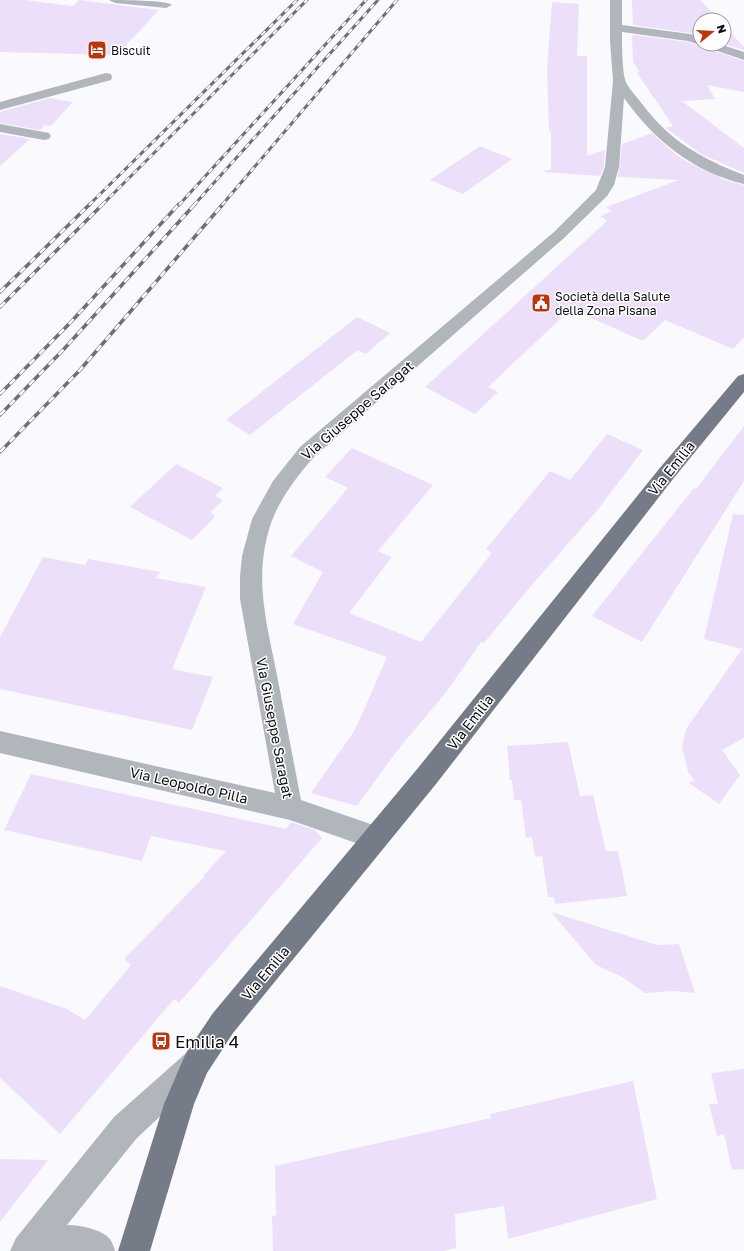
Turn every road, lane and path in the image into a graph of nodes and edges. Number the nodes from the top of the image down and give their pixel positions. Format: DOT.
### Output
graph roads {
  1 [pos="116,0"];
  2 [pos="616,0"];
  3 [pos="144,1"];
  4 [pos="166,5"];
  5 [pos="616,28"];
  6 [pos="692,39"];
  7 [pos="732,52"];
  8 [pos="744,56"];
  9 [pos="106,77"];
  10 [pos="618,81"];
  11 [pos="0,106"];
  12 [pos="0,128"];
  13 [pos="44,136"];
  14 [pos="744,180"];
  15 [pos="744,380"];
  16 [pos="0,742"];
  17 [pos="290,808"];
  18 [pos="376,838"];
  19 [pos="196,1063"];
  20 [pos="27,1250"];
  21 [pos="99,1251"];
  22 [pos="134,1251"];
  1 -- 3 [label="street"];
  2 -- 5 [label="street, Via Giuseppe Saragat"];
  3 -- 4 [label="street"];
  5 -- 6 [label="street"];
  5 -- 10 [label="street, Via Giuseppe Saragat"];
  7 -- 8 [label="street"];
  9 -- 11 [label="street"];
  10 -- 14 [label="street"];
  10 -- 17 [label="street, Via Giuseppe Saragat"];
  12 -- 13 [label="street"];
  15 -- 18 [label="main road, Via Emilia"];
  16 -- 17 [label="street, Via Leopoldo Pilla"];
  17 -- 18 [label="street, Via Leopoldo Pilla"];
  18 -- 19 [label="main road, Via Emilia"];
  19 -- 20 [label="street, Via Emilia"];
  19 -- 22 [label="main road, Via Emilia"];
  20 -- 21 [label="street, Via Emilia"];
}
